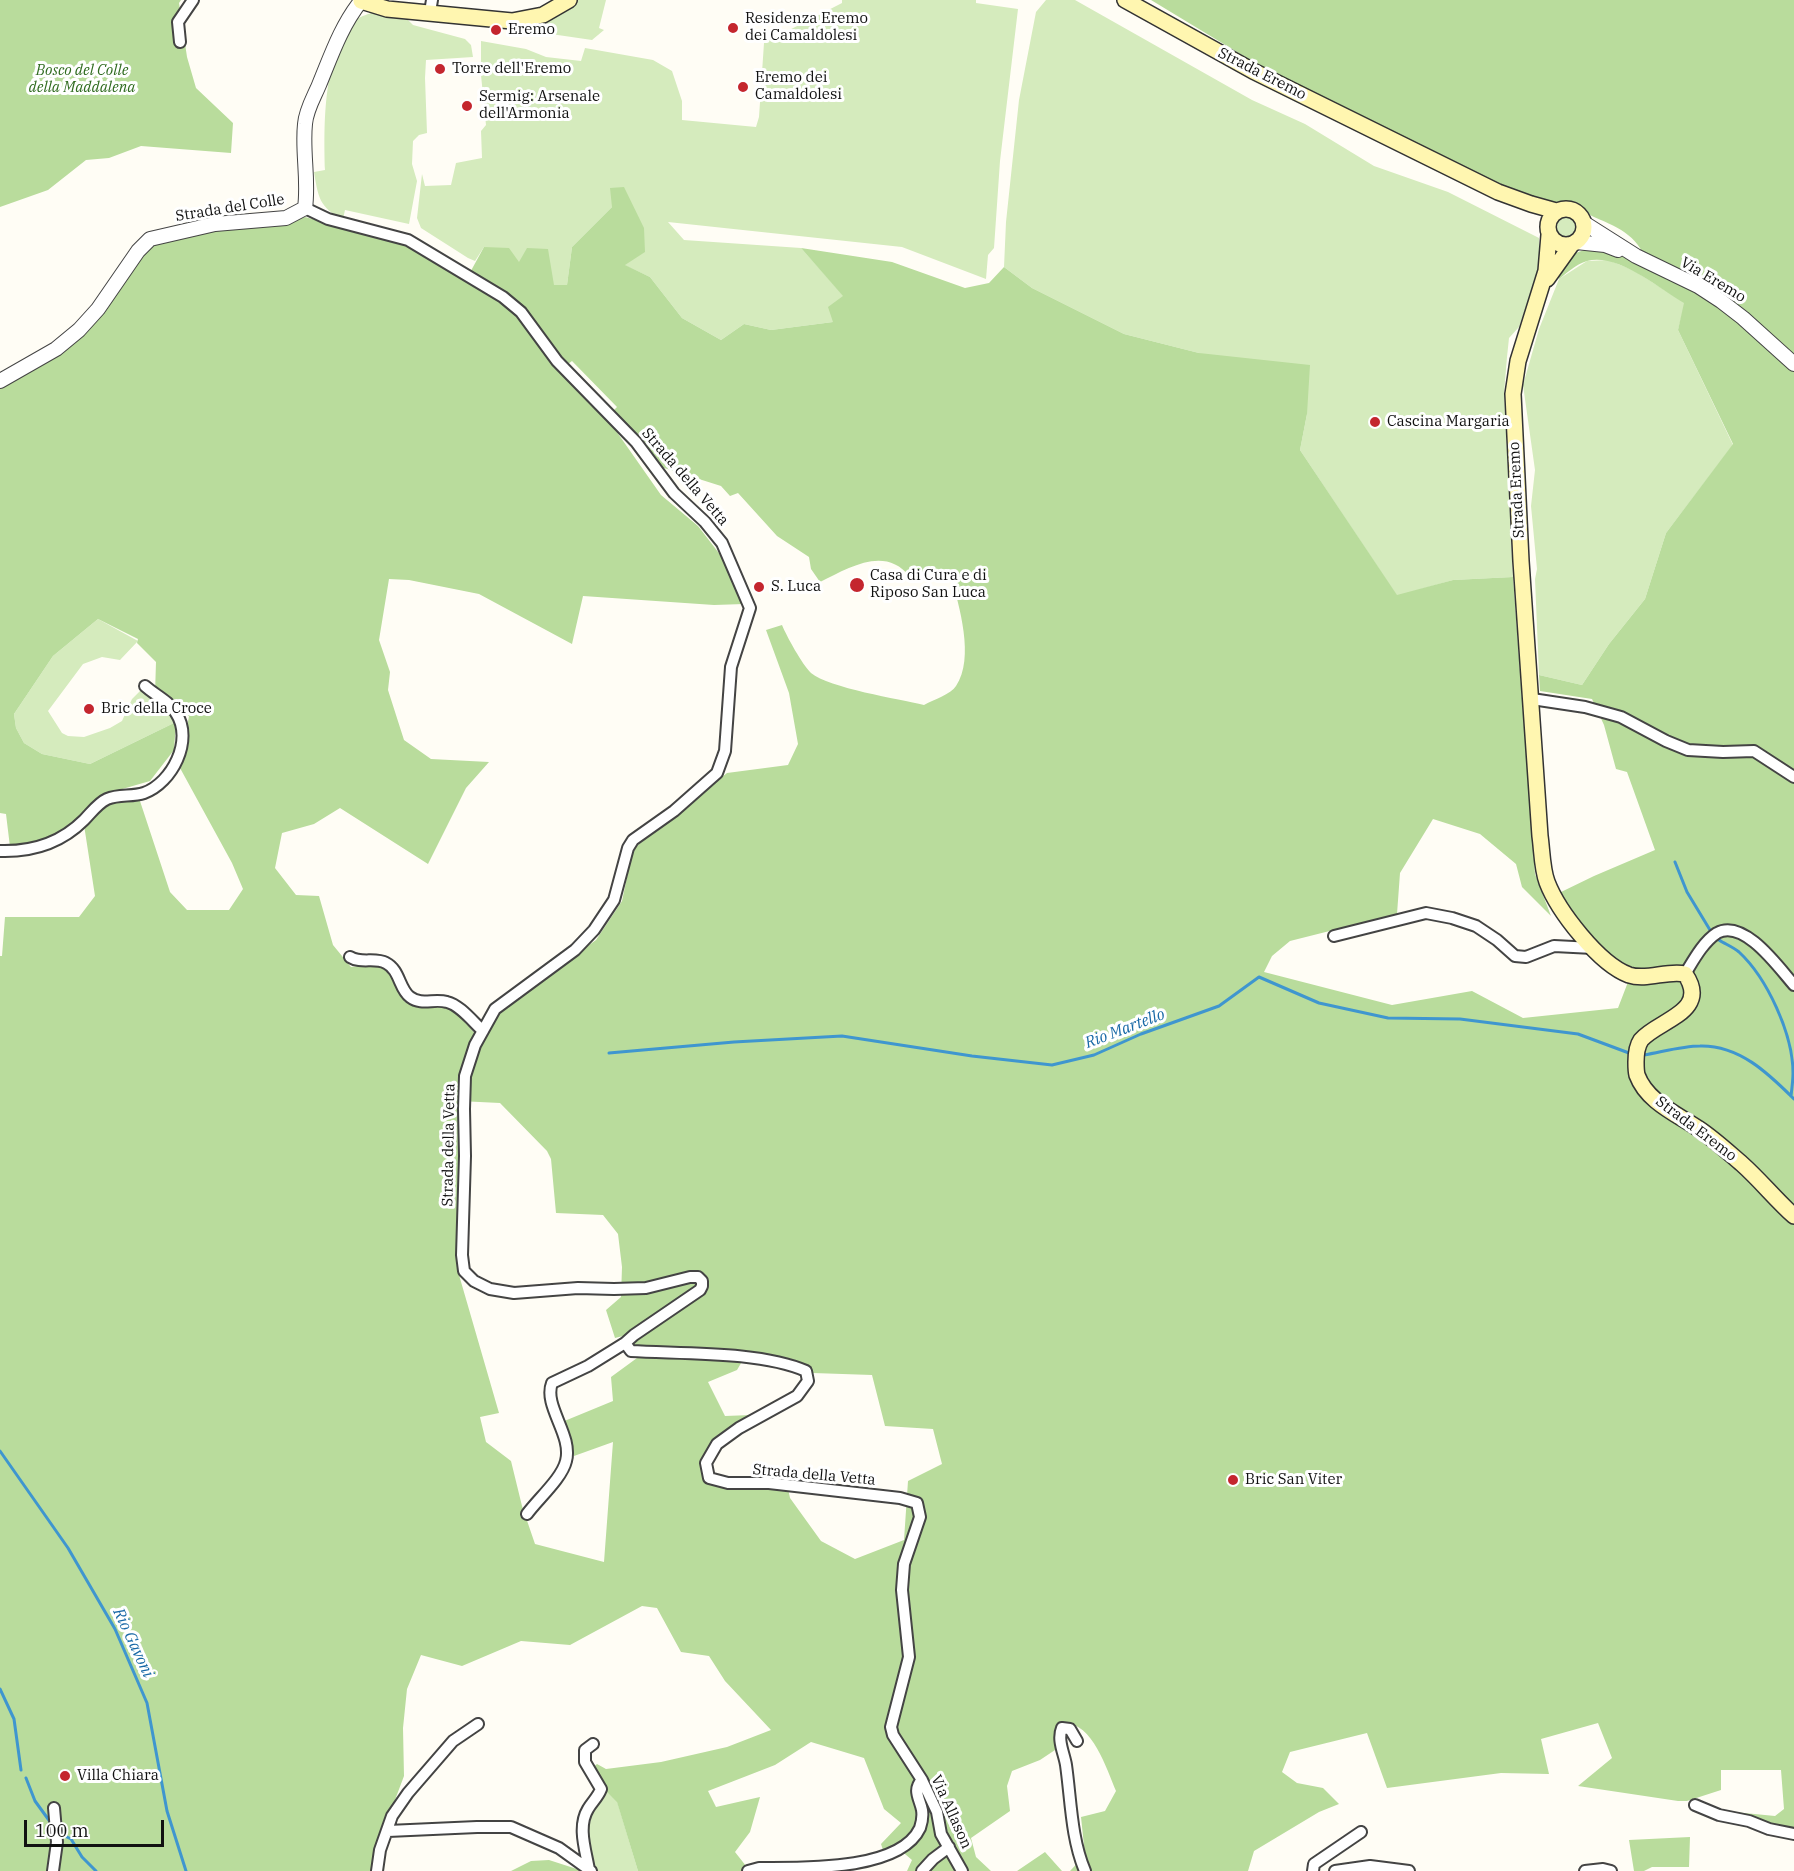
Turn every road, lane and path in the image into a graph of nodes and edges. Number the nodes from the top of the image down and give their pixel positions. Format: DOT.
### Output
graph roads {
  1 [pos="193,0"];
  2 [pos="569,0"];
  3 [pos="1125,0"];
  4 [pos="361,1"];
  5 [pos="431,6"];
  6 [pos="180,42"];
  7 [pos="1498,192"];
  8 [pos="304,208"];
  9 [pos="1556,211"];
  10 [pos="1584,223"];
  11 [pos="1548,232"];
  12 [pos="1574,243"];
  13 [pos="1636,256"];
  14 [pos="1543,284"];
  15 [pos="1794,364"];
  16 [pos="0,381"];
  17 [pos="145,686"];
  18 [pos="1532,699"];
  19 [pos="1794,777"];
  20 [pos="0,851"];
  21 [pos="1334,936"];
  22 [pos="1593,948"];
  23 [pos="350,957"];
  24 [pos="1685,974"];
  25 [pos="1794,985"];
  26 [pos="483,1031"];
  27 [pos="1794,1216"];
  28 [pos="625,1343"];
  29 [pos="527,1514"];
  30 [pos="478,1724"];
  31 [pos="893,1735"];
  32 [pos="1077,1741"];
  33 [pos="593,1744"];
  34 [pos="922,1780"];
  35 [pos="1695,1805"];
  36 [pos="54,1808"];
  37 [pos="388,1832"];
  38 [pos="1361,1832"];
  39 [pos="1794,1834"];
  40 [pos="949,1847"];
  41 [pos="590,1870"];
  42 [pos="53,1871"];
  43 [pos="377,1871"];
  44 [pos="748,1871"];
  45 [pos="922,1871"];
  46 [pos="962,1871"];
  47 [pos="1085,1871"];
  48 [pos="1313,1871"];
  49 [pos="1335,1871"];
  50 [pos="1410,1871"];
  51 [pos="1585,1871"];
  52 [pos="1611,1871"];
  1 -- 6 [label="street"];
  2 -- 5 [label="main road"];
  3 -- 7 [label="main road, Strada Eremo"];
  4 -- 5 [label="main road"];
  4 -- 8 [label="street, Strada del Colle"];
  7 -- 9 [label="main road, Strada Eremo"];
  7 -- 11 [label="main road, Strada Eremo"];
  8 -- 16 [label="street, Strada del Colle"];
  8 -- 26 [label="street, Strada della Vetta"];
  9 -- 10 [label="main road"];
  9 -- 11 [label="main road"];
  10 -- 12 [label="main road"];
  10 -- 13 [label="street, Via Eremo"];
  11 -- 12 [label="main road"];
  11 -- 14 [label="main road, Strada Eremo"];
  12 -- 13 [label="street, Via Eremo"];
  12 -- 14 [label="main road, Strada Eremo"];
  13 -- 15 [label="street, Via Eremo"];
  14 -- 18 [label="main road, Strada Eremo"];
  17 -- 20 [label="street"];
  18 -- 19 [label="street"];
  18 -- 22 [label="main road, Strada Eremo"];
  21 -- 22 [label="street"];
  22 -- 24 [label="main road, Strada Eremo"];
  23 -- 26 [label="street"];
  24 -- 25 [label="street"];
  24 -- 27 [label="main road, Strada Eremo"];
  26 -- 28 [label="street, Strada della Vetta"];
  28 -- 29 [label="street, Strada della Vetta"];
  28 -- 31 [label="street, Strada della Vetta"];
  30 -- 37 [label="street"];
  31 -- 34 [label="street, Via Allason"];
  32 -- 47 [label="street"];
  33 -- 41 [label="street"];
  34 -- 40 [label="street, Via Allason"];
  34 -- 44 [label="street"];
  35 -- 39 [label="street"];
  36 -- 42 [label="street"];
  37 -- 41 [label="street"];
  37 -- 43 [label="street"];
  38 -- 48 [label="street"];
  40 -- 45 [label="street"];
  40 -- 46 [label="street, Via Allason"];
  49 -- 50 [label="street"];
  51 -- 52 [label="street"];
}
